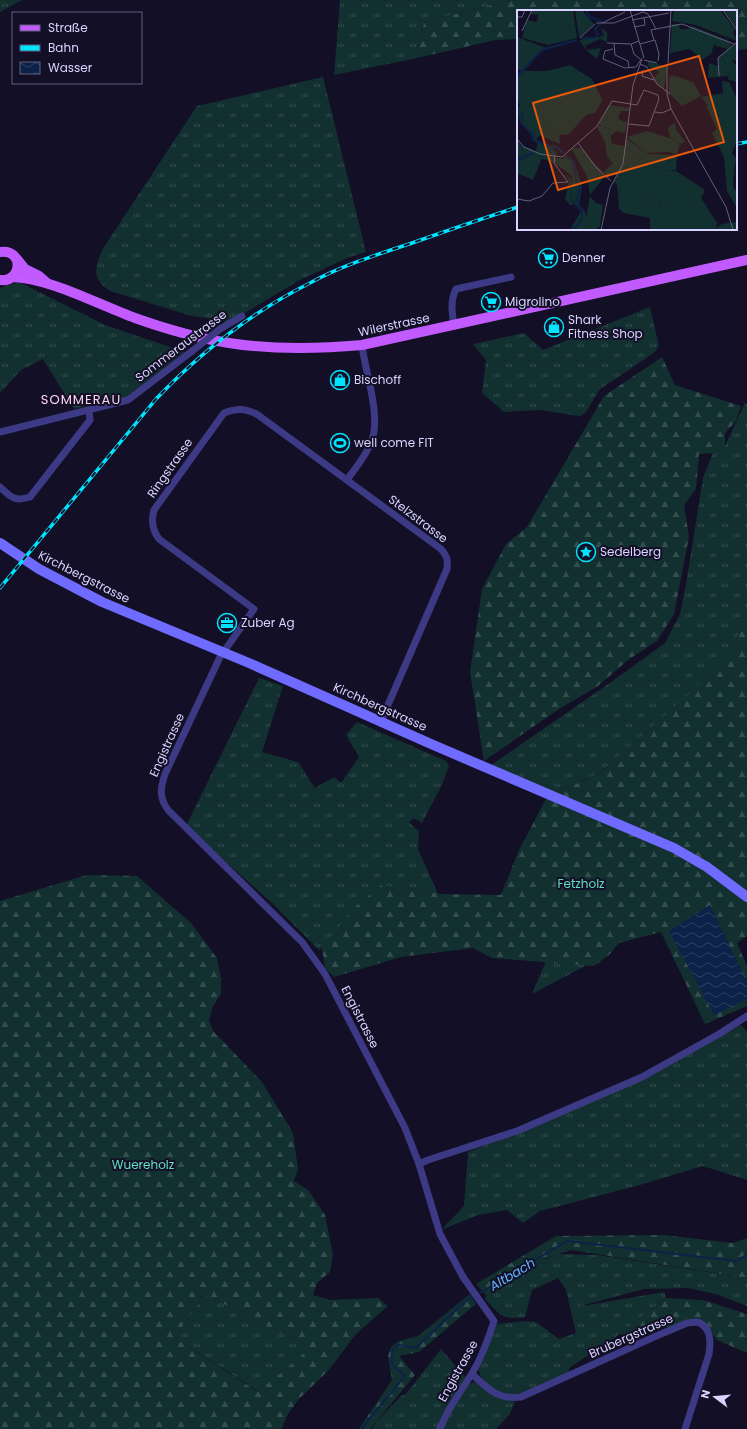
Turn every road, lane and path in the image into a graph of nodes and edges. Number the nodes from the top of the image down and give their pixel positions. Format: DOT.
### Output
graph roads {
  1 [pos="0,252"];
  2 [pos="17,259"];
  3 [pos="747,260"];
  4 [pos="511,277"];
  5 [pos="4,280"];
  6 [pos="49,284"];
  7 [pos="242,316"];
  8 [pos="454,325"];
  9 [pos="362,345"];
  10 [pos="89,410"];
  11 [pos="0,432"];
  12 [pos="347,480"];
  13 [pos="0,487"];
  14 [pos="0,543"];
  15 [pos="223,652"];
  16 [pos="381,721"];
  17 [pos="747,897"];
  18 [pos="747,1016"];
  19 [pos="419,1164"];
  20 [pos="472,1374"];
  21 [pos="440,1429"];
  22 [pos="685,1429"];
  1 -- 2 [label="main road"];
  2 -- 5 [label="main road"];
  2 -- 6 [label="main road, Wilerstrasse"];
  3 -- 8 [label="main road, Wilerstrasse"];
  4 -- 8 [label="street"];
  5 -- 6 [label="main road, Wilerstrasse"];
  6 -- 9 [label="main road, Wilerstrasse"];
  7 -- 10 [label="street, Sommeraustrasse, bridge"];
  8 -- 9 [label="main road, Wilerstrasse"];
  9 -- 12 [label="street"];
  10 -- 11 [label="street, Sommeraustrasse"];
  10 -- 13 [label="street"];
  12 -- 15 [label="street, Ringstrasse"];
  12 -- 16 [label="street, Stelzstrasse"];
  14 -- 15 [label="main road, Kirchbergstrasse"];
  15 -- 16 [label="main road, Kirchbergstrasse"];
  15 -- 19 [label="street, Engistrasse"];
  16 -- 17 [label="main road, Kirchbergstrasse"];
  18 -- 19 [label="street"];
  19 -- 20 [label="street, Engistrasse"];
  20 -- 21 [label="street, Engistrasse"];
  20 -- 22 [label="street, Brubergstrasse"];
}
